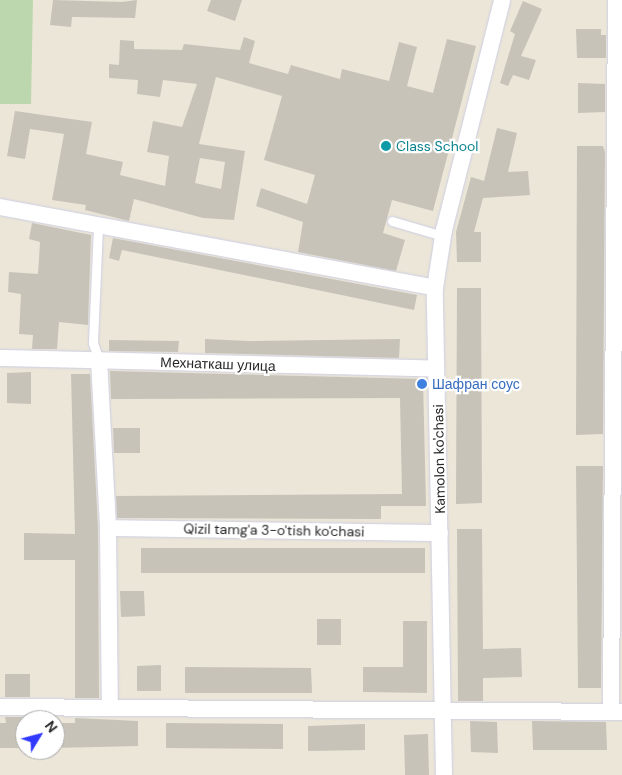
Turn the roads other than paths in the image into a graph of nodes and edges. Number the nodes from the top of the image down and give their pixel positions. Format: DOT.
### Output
graph roads {
  1 [pos="502,0"];
  2 [pos="616,0"];
  3 [pos="0,207"];
  4 [pos="392,221"];
  5 [pos="98,227"];
  6 [pos="443,236"];
  7 [pos="435,288"];
  8 [pos="0,358"];
  9 [pos="99,360"];
  10 [pos="436,369"];
  11 [pos="108,528"];
  12 [pos="440,532"];
  13 [pos="0,707"];
  14 [pos="110,708"];
  15 [pos="442,712"];
  16 [pos="617,712"];
  17 [pos="444,775"];
  1 -- 6 [label="street, Kamolon ko'chasi"];
  2 -- 16 [label="street"];
  3 -- 5 [label="street"];
  4 -- 6 [label="lane"];
  5 -- 7 [label="street"];
  5 -- 9 [label="lane"];
  6 -- 7 [label="street, Kamolon ko'chasi"];
  7 -- 10 [label="street, Kamolon ko'chasi"];
  8 -- 9 [label="street, Мехнаткаш улица"];
  9 -- 10 [label="street, Мехнаткаш улица"];
  9 -- 11 [label="street"];
  10 -- 12 [label="street, Kamolon ko'chasi"];
  11 -- 12 [label="street, Qizil tamg'a 3-o'tish ko'chasi"];
  11 -- 14 [label="street"];
  12 -- 15 [label="street, Kamolon ko'chasi"];
  13 -- 14 [label="street"];
  14 -- 15 [label="street"];
  15 -- 16 [label="street"];
  15 -- 17 [label="street, Kamolon ko'chasi"];
}
